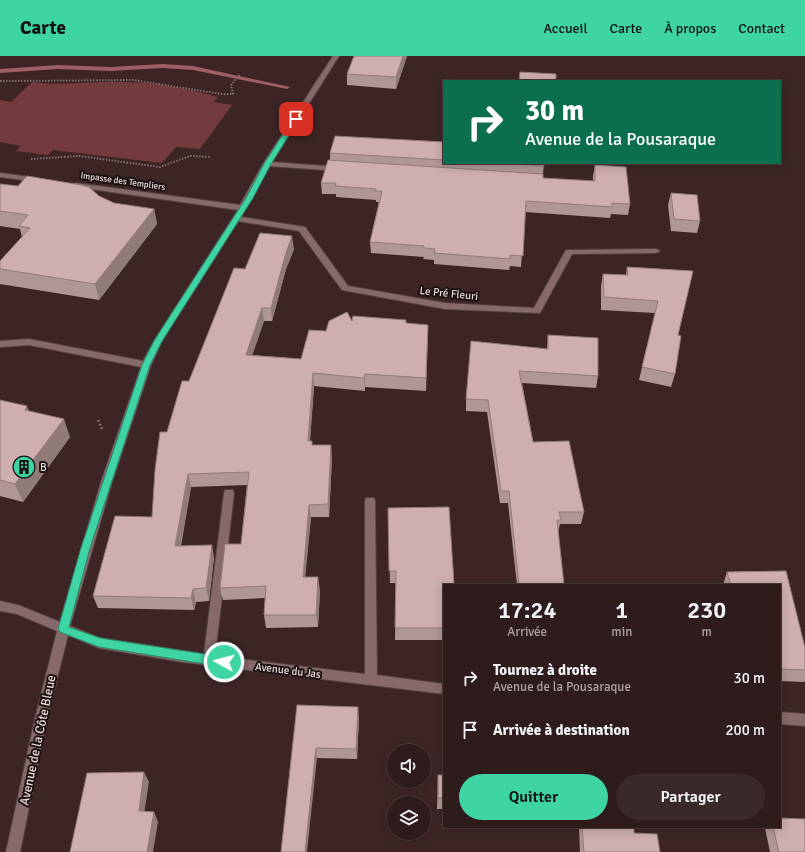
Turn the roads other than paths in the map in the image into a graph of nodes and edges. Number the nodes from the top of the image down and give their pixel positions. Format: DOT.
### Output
graph roads {
  1 [pos="336,56"];
  2 [pos="267,164"];
  3 [pos="344,169"];
  4 [pos="0,175"];
  5 [pos="47,181"];
  6 [pos="70,184"];
  7 [pos="242,208"];
  8 [pos="236,218"];
  9 [pos="656,251"];
  10 [pos="0,344"];
  11 [pos="146,365"];
  12 [pos="230,493"];
  13 [pos="370,501"];
  14 [pos="0,606"];
  15 [pos="63,629"];
  16 [pos="209,660"];
  17 [pos="371,680"];
  18 [pos="443,689"];
  19 [pos="781,718"];
  20 [pos="805,720"];
  21 [pos="13,852"];
  1 -- 2 [label="street, Avenue de la Côte Bleue"];
  2 -- 3 [label="street"];
  2 -- 7 [label="street, Avenue de la Côte Bleue"];
  4 -- 5 [label="street"];
  6 -- 7 [label="street, Impasse des Templiers"];
  7 -- 8 [label="street, Avenue de la Côte Bleue"];
  8 -- 9 [label="street, Le Pré Fleuri"];
  8 -- 11 [label="street, Avenue de la Côte Bleue"];
  10 -- 11 [label="street"];
  11 -- 15 [label="street, Avenue de la Côte Bleue"];
  12 -- 16 [label="street"];
  13 -- 17 [label="street"];
  14 -- 15 [label="street, Avenue du Jas"];
  15 -- 16 [label="street, Avenue du Jas"];
  15 -- 21 [label="street, Avenue de la Côte Bleue"];
  16 -- 17 [label="street, Avenue du Jas"];
  17 -- 18 [label="street, Avenue du Jas"];
  19 -- 20 [label="street"];
}
